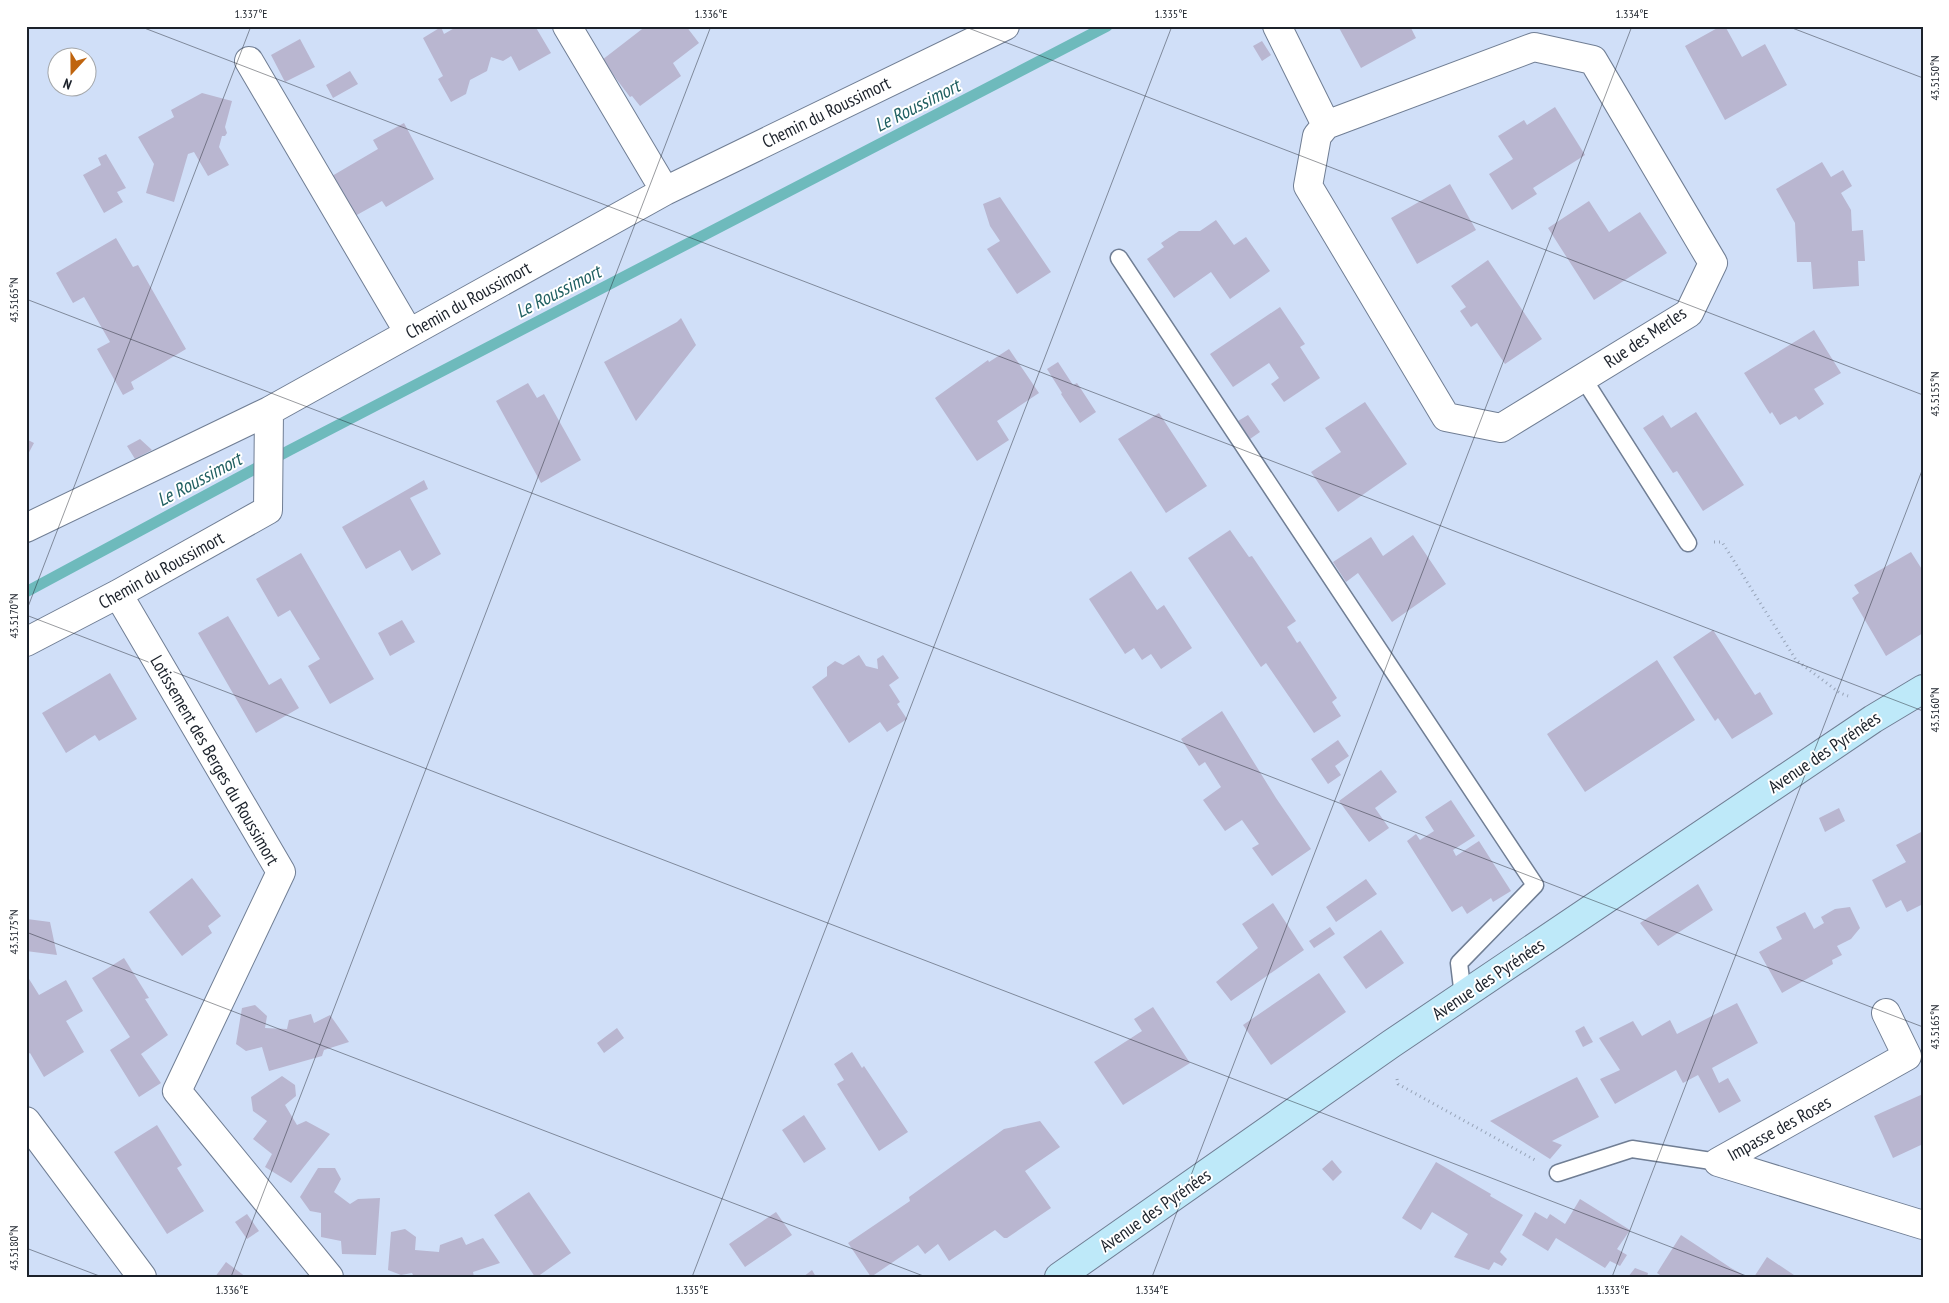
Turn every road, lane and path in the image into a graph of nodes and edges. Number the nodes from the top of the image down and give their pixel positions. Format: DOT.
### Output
graph roads {
  1 [pos="567,26"];
  2 [pos="1005,26"];
  3 [pos="1277,26"];
  4 [pos="966,34"];
  5 [pos="249,61"];
  6 [pos="1326,124"];
  7 [pos="665,191"];
  8 [pos="1119,258"];
  9 [pos="409,333"];
  10 [pos="1583,378"];
  11 [pos="269,411"];
  12 [pos="26,528"];
  13 [pos="1688,543"];
  14 [pos="118,594"];
  15 [pos="26,642"];
  16 [pos="1923,689"];
  17 [pos="1873,719"];
  18 [pos="1463,996"];
  19 [pos="1886,1013"];
  20 [pos="1391,1044"];
  21 [pos="26,1121"];
  22 [pos="1718,1162"];
  23 [pos="1558,1173"];
  24 [pos="1923,1225"];
  25 [pos="142,1277"];
  26 [pos="329,1277"];
  27 [pos="1059,1277"];
  1 -- 7 [label="street"];
  2 -- 4 [label="street, Chemin du Roussimort"];
  3 -- 6 [label="street"];
  4 -- 7 [label="street, Chemin du Roussimort"];
  5 -- 9 [label="street"];
  6 -- 10 [label="street, Rue des Merles"];
  6 -- 10 [label="street, Rue des Merles"];
  7 -- 9 [label="street, Chemin du Roussimort"];
  8 -- 18 [label="lane"];
  9 -- 11 [label="street, Chemin du Roussimort"];
  10 -- 13 [label="lane"];
  11 -- 12 [label="street"];
  11 -- 14 [label="street, Chemin du Roussimort"];
  13 -- 17 [label="path"];
  14 -- 15 [label="street, Chemin du Roussimort"];
  14 -- 26 [label="street, Lotissement des Berges du Roussimort"];
  16 -- 17 [label="main road, Avenue des Pyrénées"];
  17 -- 18 [label="main road, Avenue des Pyrénées"];
  18 -- 20 [label="main road, Avenue des Pyrénées"];
  19 -- 22 [label="street, Impasse des Roses"];
  20 -- 23 [label="path"];
  20 -- 27 [label="main road, Avenue des Pyrénées"];
  21 -- 25 [label="street"];
  22 -- 23 [label="lane"];
  22 -- 24 [label="street, Impasse des Roses"];
}
